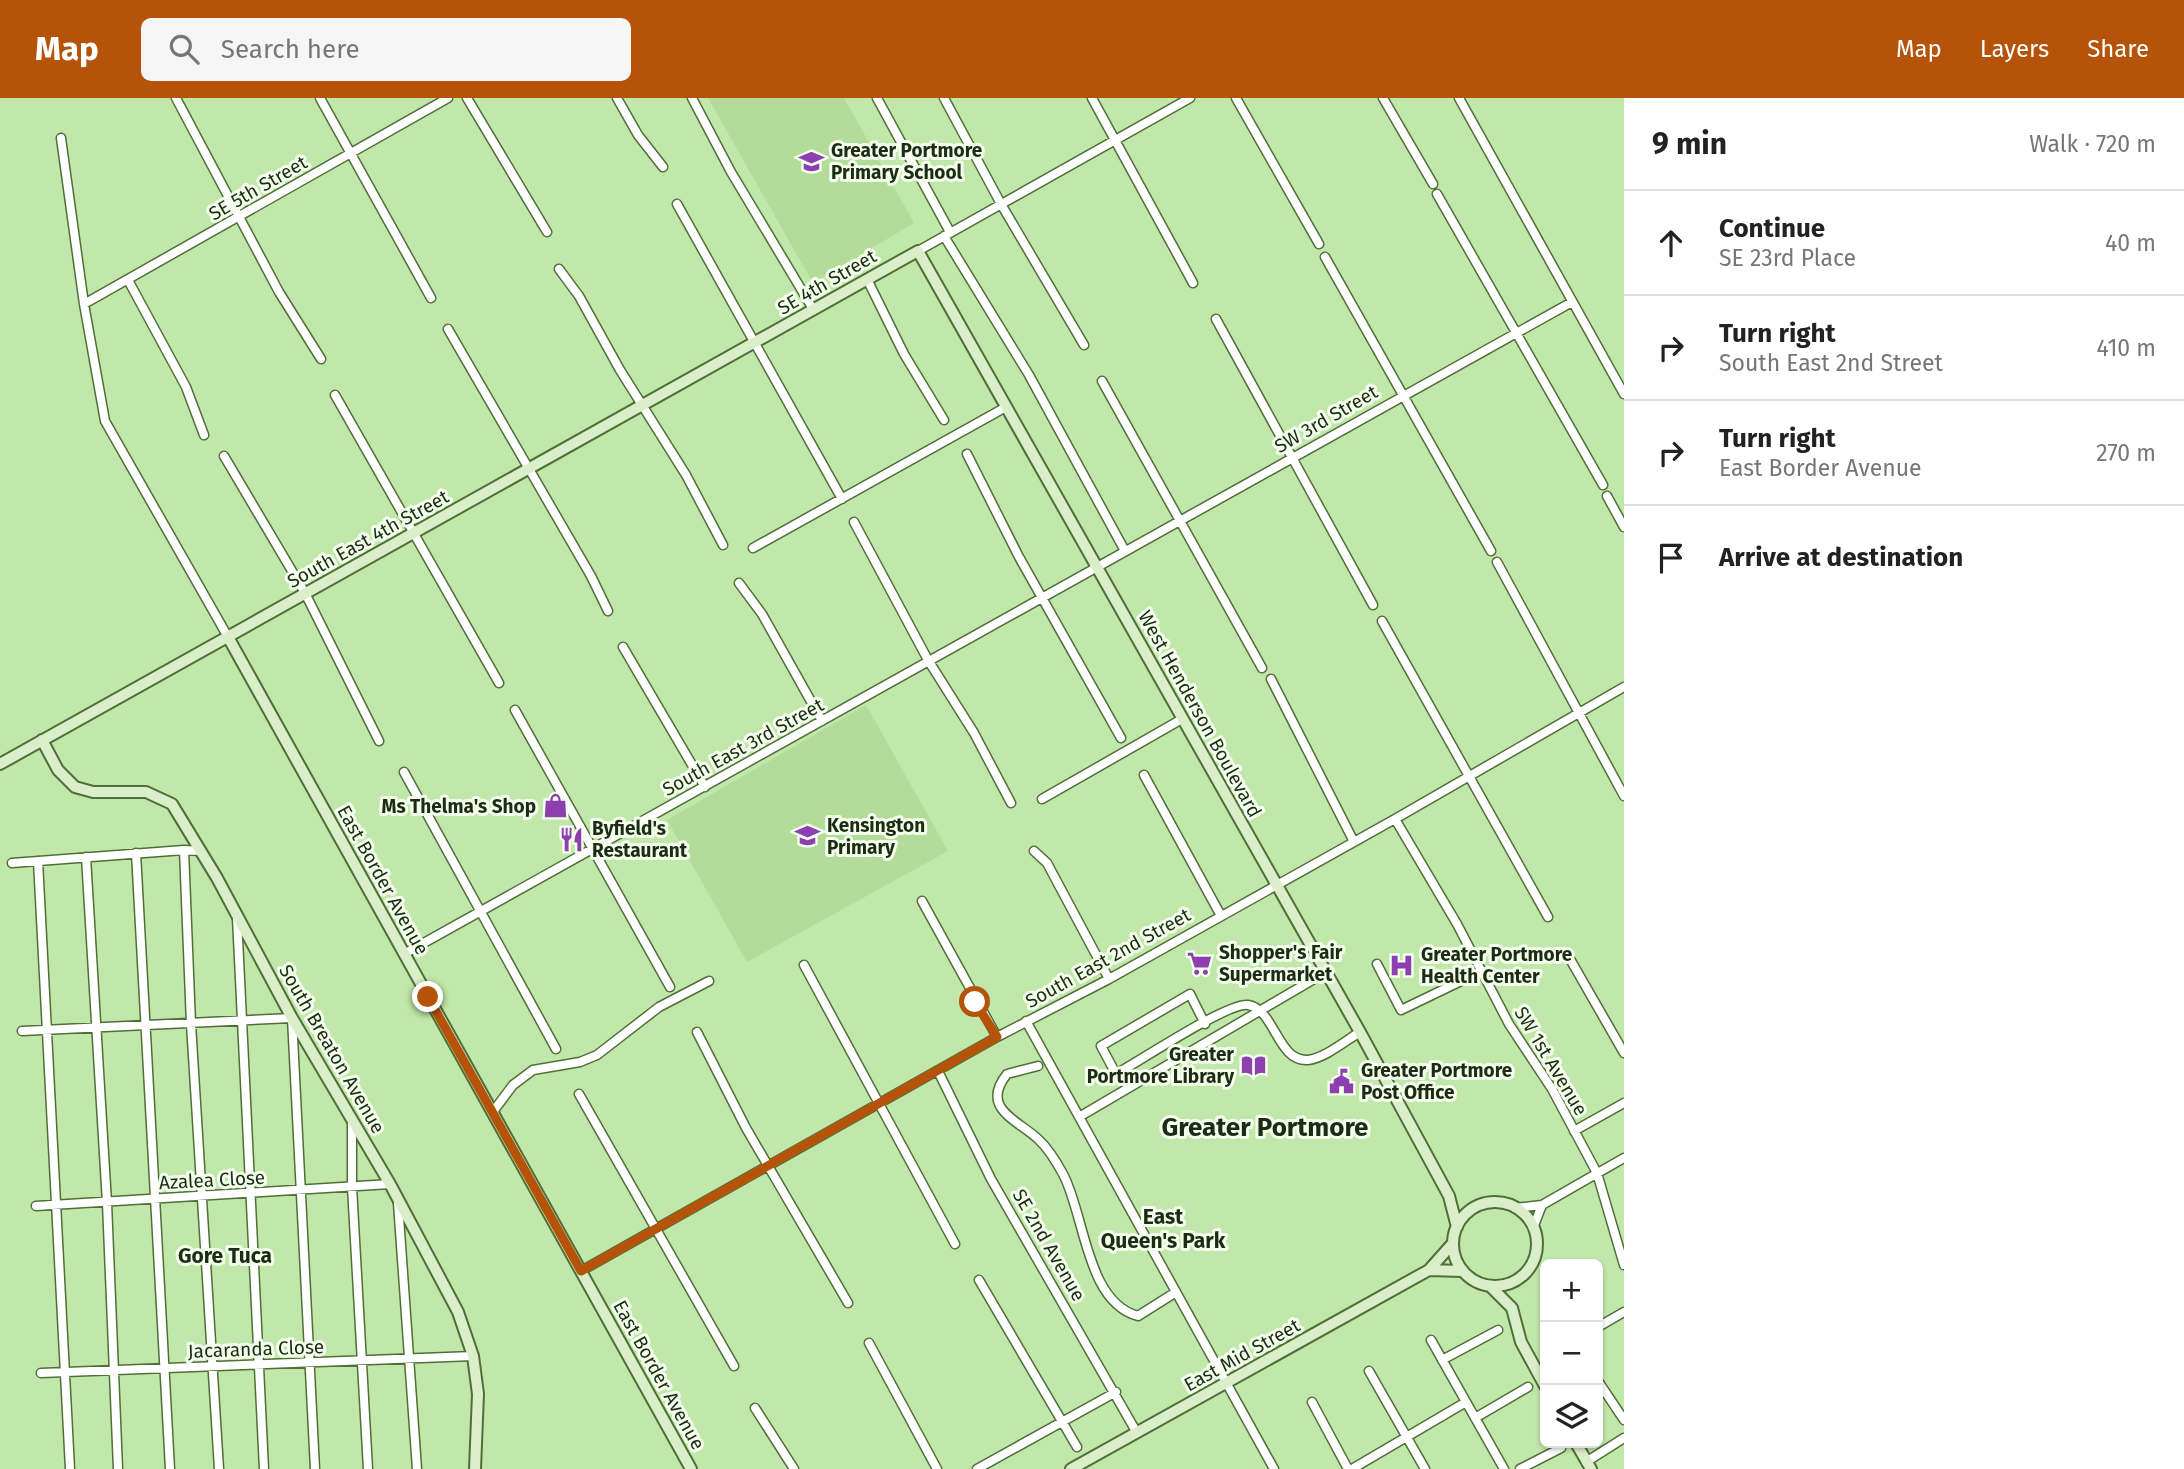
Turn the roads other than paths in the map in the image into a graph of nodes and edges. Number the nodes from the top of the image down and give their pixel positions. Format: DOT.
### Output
graph roads {
  1 [pos="176,98"];
  2 [pos="320,98"];
  3 [pos="448,98"];
  4 [pos="467,98"];
  5 [pos="617,98"];
  6 [pos="692,98"];
  7 [pos="877,98"];
  8 [pos="944,98"];
  9 [pos="1092,98"];
  10 [pos="1190,98"];
  11 [pos="1236,98"];
  12 [pos="1383,98"];
  13 [pos="1459,98"];
  14 [pos="61,138"];
  15 [pos="1115,139"];
  16 [pos="351,153"];
  17 [pos="663,167"];
  18 [pos="1433,184"];
  19 [pos="1437,194"];
  20 [pos="677,204"];
  21 [pos="1001,204"];
  22 [pos="240,216"];
  23 [pos="547,232"];
  24 [pos="947,234"];
  25 [pos="1319,244"];
  26 [pos="918,251"];
  27 [pos="1325,257"];
  28 [pos="559,269"];
  29 [pos="867,279"];
  30 [pos="128,280"];
  31 [pos="1193,283"];
  32 [pos="431,298"];
  33 [pos="1572,302"];
  34 [pos="83,304"];
  35 [pos="813,309"];
  36 [pos="1216,319"];
  37 [pos="448,329"];
  38 [pos="1516,330"];
  39 [pos="754,345"];
  40 [pos="1084,345"];
  41 [pos="321,359"];
  42 [pos="1102,381"];
  43 [pos="1403,393"];
  44 [pos="1624,394"];
  45 [pos="335,395"];
  46 [pos="643,405"];
  47 [pos="1006,407"];
  48 [pos="944,420"];
  49 [pos="204,435"];
  50 [pos="967,454"];
  51 [pos="224,456"];
  52 [pos="1292,457"];
  53 [pos="528,470"];
  54 [pos="1604,485"];
  55 [pos="1607,496"];
  56 [pos="842,499"];
  57 [pos="1179,519"];
  58 [pos="854,522"];
  59 [pos="1624,527"];
  60 [pos="416,533"];
  61 [pos="723,545"];
  62 [pos="753,548"];
  63 [pos="1125,551"];
  64 [pos="1491,551"];
  65 [pos="1497,562"];
  66 [pos="1098,568"];
  67 [pos="739,583"];
  68 [pos="305,593"];
  69 [pos="1042,597"];
  70 [pos="1373,605"];
  71 [pos="608,611"];
  72 [pos="1382,621"];
  73 [pos="228,637"];
  74 [pos="623,647"];
  75 [pos="928,660"];
  76 [pos="1262,668"];
  77 [pos="1271,679"];
  78 [pos="499,682"];
  79 [pos="1624,687"];
  80 [pos="515,710"];
  81 [pos="1578,712"];
  82 [pos="1182,719"];
  83 [pos="822,722"];
  84 [pos="1121,738"];
  85 [pos="42,740"];
  86 [pos="379,741"];
  87 [pos="0,764"];
  88 [pos="404,772"];
  89 [pos="1144,775"];
  90 [pos="1470,775"];
  91 [pos="705,787"];
  92 [pos="1624,796"];
  93 [pos="1042,799"];
  94 [pos="1011,803"];
  95 [pos="1395,819"];
  96 [pos="1353,840"];
  97 [pos="591,847"];
  98 [pos="184,850"];
  99 [pos="201,851"];
  100 [pos="1034,851"];
  101 [pos="136,853"];
  102 [pos="86,857"];
  103 [pos="38,861"];
  104 [pos="12,863"];
  105 [pos="1277,883"];
  106 [pos="922,901"];
  107 [pos="481,911"];
  108 [pos="237,912"];
  109 [pos="1220,914"];
  110 [pos="1548,917"];
  111 [pos="404,954"];
  112 [pos="1570,959"];
  113 [pos="1377,964"];
  114 [pos="804,965"];
  115 [pos="1482,971"];
  116 [pos="1326,972"];
  117 [pos="1109,979"];
  118 [pos="709,981"];
  119 [pos="670,986"];
  120 [pos="1261,1009"];
  121 [pos="292,1018"];
  122 [pos="243,1021"];
  123 [pos="1026,1021"];
  124 [pos="191,1024"];
  125 [pos="1205,1024"];
  126 [pos="146,1026"];
  127 [pos="96,1028"];
  128 [pos="47,1030"];
  129 [pos="22,1031"];
  130 [pos="696,1032"];
  131 [pos="1360,1032"];
  132 [pos="997,1037"];
  133 [pos="556,1049"];
  134 [pos="1624,1053"];
  135 [pos="1038,1066"];
  136 [pos="938,1071"];
  137 [pos="1116,1074"];
  138 [pos="1125,1090"];
  139 [pos="579,1094"];
  140 [pos="880,1101"];
  141 [pos="1624,1103"];
  142 [pos="492,1113"];
  143 [pos="1079,1117"];
  144 [pos="352,1120"];
  145 [pos="1574,1132"];
  146 [pos="1624,1157"];
  147 [pos="769,1165"];
  148 [pos="1597,1173"];
  149 [pos="390,1184"];
  150 [pos="352,1187"];
  151 [pos="301,1191"];
  152 [pos="253,1194"];
  153 [pos="1449,1196"];
  154 [pos="202,1197"];
  155 [pos="156,1199"];
  156 [pos="398,1202"];
  157 [pos="107,1203"];
  158 [pos="56,1205"];
  159 [pos="1542,1205"];
  160 [pos="36,1206"];
  161 [pos="1515,1208"];
  162 [pos="1473,1209"];
  163 [pos="1457,1227"];
  164 [pos="655,1228"];
  165 [pos="1533,1228"];
  166 [pos="1453,1243"];
  167 [pos="955,1244"];
  168 [pos="1624,1265"];
  169 [pos="1429,1270"];
  170 [pos="581,1271"];
  171 [pos="1462,1271"];
  172 [pos="1517,1279"];
  173 [pos="979,1280"];
  174 [pos="1490,1286"];
  175 [pos="1176,1292"];
  176 [pos="848,1303"];
  177 [pos="1512,1308"];
  178 [pos="1624,1312"];
  179 [pos="1603,1324"];
  180 [pos="1498,1330"];
  181 [pos="1431,1340"];
  182 [pos="869,1343"];
  183 [pos="473,1356"];
  184 [pos="410,1359"];
  185 [pos="1442,1360"];
  186 [pos="361,1361"];
  187 [pos="309,1363"];
  188 [pos="260,1364"];
  189 [pos="213,1366"];
  190 [pos="734,1366"];
  191 [pos="163,1368"];
  192 [pos="112,1371"];
  193 [pos="1369,1371"];
  194 [pos="62,1372"];
  195 [pos="41,1373"];
  196 [pos="1228,1384"];
  197 [pos="1544,1385"];
  198 [pos="1601,1385"];
  199 [pos="1528,1387"];
  200 [pos="1116,1392"];
  201 [pos="1312,1402"];
  202 [pos="1466,1402"];
  203 [pos="755,1408"];
  204 [pos="1475,1418"];
  205 [pos="1624,1420"];
  206 [pos="1061,1422"];
  207 [pos="1137,1433"];
  208 [pos="1407,1437"];
  209 [pos="1624,1438"];
  210 [pos="1077,1447"];
  211 [pos="1561,1448"];
  212 [pos="1579,1448"];
  213 [pos="1589,1465"];
  214 [pos="69,1469"];
  215 [pos="118,1469"];
  216 [pos="170,1469"];
  217 [pos="219,1469"];
  218 [pos="264,1469"];
  219 [pos="315,1469"];
  220 [pos="368,1469"];
  221 [pos="416,1469"];
  222 [pos="475,1469"];
  223 [pos="691,1469"];
  224 [pos="793,1469"];
  225 [pos="937,1469"];
  226 [pos="977,1469"];
  227 [pos="1071,1469"];
  228 [pos="1273,1469"];
  229 [pos="1350,1469"];
  230 [pos="1425,1469"];
  231 [pos="1504,1469"];
  232 [pos="1520,1469"];
  1 -- 22 [label="street"];
  2 -- 16 [label="street"];
  3 -- 16 [label="street, SE 5th Street"];
  4 -- 23 [label="street"];
  5 -- 17 [label="street"];
  6 -- 35 [label="street"];
  7 -- 24 [label="street"];
  8 -- 21 [label="street"];
  9 -- 15 [label="street"];
  10 -- 15 [label="street"];
  11 -- 25 [label="street"];
  12 -- 18 [label="street"];
  13 -- 33 [label="street"];
  14 -- 34 [label="street"];
  15 -- 21 [label="street"];
  15 -- 31 [label="street"];
  16 -- 22 [label="street, SE 5th Street"];
  16 -- 32 [label="street"];
  19 -- 38 [label="street"];
  20 -- 39 [label="street"];
  21 -- 24 [label="street"];
  21 -- 40 [label="street"];
  22 -- 30 [label="street, SE 5th Street"];
  22 -- 41 [label="street"];
  24 -- 26 [label="street"];
  24 -- 63 [label="street"];
  26 -- 29 [label="street, SE 4th Street"];
  26 -- 47 [label="street, West Henderson Boulevard"];
  27 -- 43 [label="street"];
  28 -- 46 [label="street"];
  29 -- 35 [label="street, SE 4th Street"];
  29 -- 48 [label="street"];
  30 -- 34 [label="street, SE 5th Street"];
  30 -- 49 [label="street"];
  33 -- 38 [label="street, SW 3rd Street"];
  33 -- 44 [label="street"];
  34 -- 73 [label="street"];
  35 -- 39 [label="street, SE 4th Street"];
  36 -- 52 [label="street"];
  37 -- 53 [label="street"];
  38 -- 43 [label="street, SW 3rd Street"];
  38 -- 54 [label="street"];
  39 -- 46 [label="street, South East 4th Street"];
  39 -- 56 [label="street"];
  42 -- 57 [label="street"];
  43 -- 52 [label="street, SW 3rd Street"];
  43 -- 64 [label="street"];
  45 -- 60 [label="street"];
  46 -- 53 [label="street, South East 4th Street"];
  46 -- 61 [label="street"];
  47 -- 56 [label="street"];
  47 -- 66 [label="street, West Henderson Boulevard"];
  50 -- 69 [label="street"];
  51 -- 68 [label="street"];
  52 -- 57 [label="street, SW 3rd Street"];
  52 -- 70 [label="street"];
  53 -- 60 [label="street, South East 4th Street"];
  53 -- 71 [label="street"];
  55 -- 59 [label="street"];
  56 -- 62 [label="street"];
  57 -- 63 [label="street, SW 3rd Street"];
  57 -- 76 [label="street"];
  58 -- 75 [label="street"];
  60 -- 68 [label="street, South East 4th Street"];
  60 -- 78 [label="street"];
  63 -- 66 [label="street, SW 3rd Street"];
  65 -- 81 [label="street"];
  66 -- 69 [label="street, South East 3rd Street"];
  66 -- 82 [label="street, West Henderson Boulevard"];
  67 -- 83 [label="street"];
  68 -- 73 [label="street, South East 4th Street"];
  68 -- 86 [label="street"];
  69 -- 75 [label="street, South East 3rd Street"];
  69 -- 84 [label="street"];
  72 -- 90 [label="street"];
  73 -- 85 [label="street, South East 4th Street"];
  73 -- 111 [label="street, East Border Avenue"];
  74 -- 91 [label="street"];
  75 -- 83 [label="street, South East 3rd Street"];
  75 -- 94 [label="street"];
  77 -- 96 [label="street"];
  79 -- 81 [label="street, South East 2nd Street"];
  80 -- 97 [label="street"];
  81 -- 90 [label="street, South East 2nd Street"];
  81 -- 92 [label="street"];
  82 -- 93 [label="street"];
  82 -- 105 [label="street, West Henderson Boulevard"];
  83 -- 91 [label="street, South East 3rd Street"];
  85 -- 87 [label="street, South East 4th Street"];
  85 -- 99 [label="street, South Breaton Avenue"];
  88 -- 107 [label="street"];
  89 -- 109 [label="street"];
  90 -- 95 [label="street, South East 2nd Street"];
  90 -- 110 [label="street"];
  91 -- 97 [label="street, South East 3rd Street"];
  95 -- 96 [label="street, South East 2nd Street"];
  95 -- 115 [label="street, SW 1st Avenue"];
  96 -- 105 [label="street, South East 2nd Street"];
  97 -- 107 [label="street, South East 3rd Street"];
  97 -- 119 [label="street"];
  98 -- 99 [label="street"];
  98 -- 101 [label="street"];
  98 -- 124 [label="street"];
  99 -- 108 [label="street, South Breaton Avenue"];
  100 -- 117 [label="street"];
  101 -- 102 [label="street"];
  101 -- 126 [label="street"];
  102 -- 103 [label="street"];
  102 -- 127 [label="street"];
  103 -- 104 [label="street"];
  103 -- 128 [label="street"];
  105 -- 109 [label="street, South East 2nd Street"];
  105 -- 116 [label="street, West Henderson Boulevard"];
  106 -- 132 [label="street"];
  107 -- 111 [label="street, South East 3rd Street"];
  107 -- 133 [label="street"];
  108 -- 121 [label="street, South Breaton Avenue"];
  108 -- 122 [label="street"];
  109 -- 117 [label="street, South East 2nd Street"];
  111 -- 142 [label="street, East Border Avenue"];
  112 -- 134 [label="street"];
  113 -- 115 [label="street"];
  114 -- 140 [label="street"];
  115 -- 145 [label="street, SW 1st Avenue"];
  116 -- 120 [label="street"];
  116 -- 131 [label="street, West Henderson Boulevard"];
  117 -- 123 [label="street, South East 2nd Street"];
  118 -- 142 [label="street"];
  120 -- 125 [label="street"];
  120 -- 131 [label="street"];
  120 -- 138 [label="street"];
  121 -- 122 [label="street"];
  121 -- 144 [label="street, South Breaton Avenue"];
  121 -- 151 [label="street"];
  122 -- 124 [label="street"];
  122 -- 152 [label="street"];
  123 -- 132 [label="street, South East 2nd Street"];
  123 -- 143 [label="street"];
  124 -- 126 [label="street"];
  124 -- 154 [label="street"];
  125 -- 137 [label="street"];
  125 -- 137 [label="street"];
  126 -- 127 [label="street"];
  126 -- 155 [label="street"];
  127 -- 128 [label="street"];
  127 -- 157 [label="street"];
  128 -- 129 [label="street"];
  128 -- 158 [label="street"];
  130 -- 147 [label="street"];
  131 -- 153 [label="street, West Henderson Boulevard"];
  132 -- 136 [label="street, South East 2nd Street"];
  135 -- 175 [label="street"];
  136 -- 140 [label="street, South East 2nd Street"];
  136 -- 200 [label="street, SE 2nd Avenue"];
  137 -- 138 [label="street"];
  138 -- 143 [label="street"];
  139 -- 164 [label="street"];
  140 -- 147 [label="street, South East 2nd Street"];
  140 -- 167 [label="street"];
  141 -- 145 [label="street"];
  142 -- 170 [label="street, East Border Avenue"];
  143 -- 175 [label="street"];
  144 -- 149 [label="street, South Breaton Avenue"];
  144 -- 150 [label="street"];
  145 -- 148 [label="street, SW 1st Avenue"];
  146 -- 148 [label="street"];
  147 -- 164 [label="street, South East 2nd Street"];
  147 -- 176 [label="street"];
  148 -- 159 [label="street"];
  148 -- 168 [label="street, SW 1st Avenue"];
  149 -- 150 [label="street, Azalea Close"];
  149 -- 156 [label="street, South Breaton Avenue"];
  150 -- 151 [label="street, Azalea Close"];
  150 -- 186 [label="street"];
  151 -- 152 [label="street, Azalea Close"];
  151 -- 187 [label="street"];
  152 -- 154 [label="street, Azalea Close"];
  152 -- 188 [label="street"];
  153 -- 162 [label="street"];
  153 -- 163 [label="street, West Henderson Boulevard"];
  154 -- 155 [label="street, Azalea Close"];
  154 -- 189 [label="street"];
  155 -- 157 [label="street, Azalea Close"];
  155 -- 191 [label="street"];
  156 -- 183 [label="street, South Breaton Avenue"];
  156 -- 184 [label="street"];
  157 -- 158 [label="street, Azalea Close"];
  157 -- 192 [label="street"];
  158 -- 160 [label="street, Azalea Close"];
  158 -- 194 [label="street"];
  159 -- 161 [label="street"];
  159 -- 165 [label="street"];
  161 -- 162 [label="street"];
  161 -- 165 [label="street"];
  162 -- 163 [label="street"];
  163 -- 166 [label="street"];
  164 -- 170 [label="street, South East 2nd Street"];
  164 -- 190 [label="street"];
  165 -- 172 [label="street"];
  166 -- 169 [label="street, East Mid Street"];
  166 -- 171 [label="street"];
  169 -- 171 [label="street"];
  169 -- 196 [label="street, East Mid Street"];
  170 -- 223 [label="street, East Border Avenue"];
  171 -- 174 [label="street"];
  172 -- 174 [label="street"];
  172 -- 177 [label="street"];
  173 -- 206 [label="street"];
  174 -- 177 [label="street"];
  175 -- 196 [label="street"];
  177 -- 197 [label="street"];
  178 -- 179 [label="street"];
  180 -- 185 [label="street"];
  181 -- 185 [label="street"];
  182 -- 225 [label="street"];
  183 -- 184 [label="street, Jacaranda Close"];
  183 -- 222 [label="street, South Breaton Avenue"];
  184 -- 186 [label="street, Jacaranda Close"];
  184 -- 221 [label="street"];
  185 -- 202 [label="street"];
  186 -- 187 [label="street, Jacaranda Close"];
  186 -- 220 [label="street"];
  187 -- 188 [label="street, Jacaranda Close"];
  187 -- 219 [label="street"];
  188 -- 189 [label="street, Jacaranda Close"];
  188 -- 218 [label="street"];
  189 -- 191 [label="street, Jacaranda Close"];
  189 -- 217 [label="street"];
  191 -- 192 [label="street, Jacaranda Close"];
  191 -- 216 [label="street"];
  192 -- 194 [label="street, Jacaranda Close"];
  192 -- 215 [label="street"];
  193 -- 208 [label="street"];
  194 -- 195 [label="street, Jacaranda Close"];
  194 -- 214 [label="street"];
  196 -- 207 [label="street, East Mid Street"];
  196 -- 228 [label="street"];
  198 -- 205 [label="street"];
  199 -- 204 [label="street"];
  200 -- 206 [label="street"];
  200 -- 207 [label="street, SE 2nd Avenue"];
  201 -- 229 [label="street"];
  202 -- 204 [label="street"];
  202 -- 208 [label="street"];
  203 -- 224 [label="street"];
  204 -- 231 [label="street"];
  206 -- 210 [label="street"];
  206 -- 226 [label="street"];
  207 -- 227 [label="street, East Mid Street"];
  208 -- 229 [label="street"];
  208 -- 230 [label="street"];
  209 -- 213 [label="street"];
  211 -- 232 [label="street"];
  212 -- 213 [label="street"];
}
